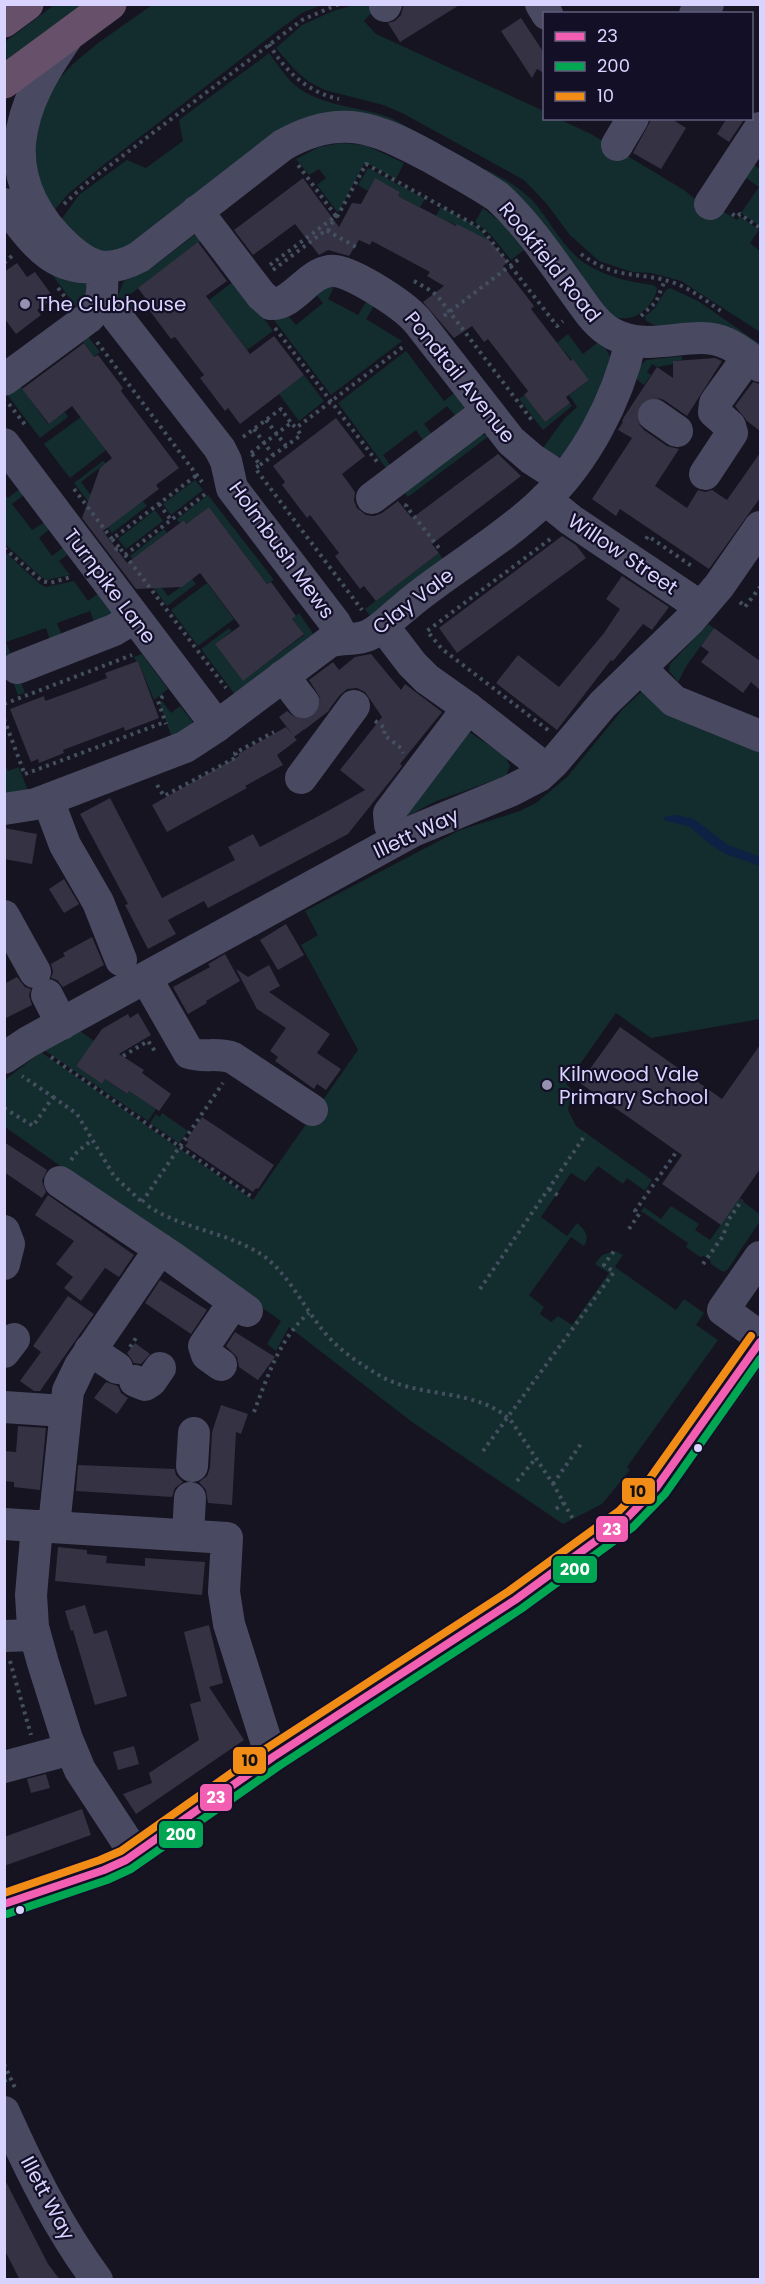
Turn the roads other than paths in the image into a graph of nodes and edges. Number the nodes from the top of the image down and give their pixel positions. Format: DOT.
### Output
graph roads {
  1 [pos="27,4"];
  2 [pos="110,4"];
  3 [pos="4,21"];
  4 [pos="68,36"];
  5 [pos="4,82"];
  6 [pos="632,120"];
  7 [pos="760,128"];
  8 [pos="617,145"];
  9 [pos="4,204"];
  10 [pos="710,204"];
  11 [pos="197,211"];
  12 [pos="97,265"];
  13 [pos="118,318"];
  14 [pos="635,331"];
  15 [pos="754,361"];
  16 [pos="4,380"];
  17 [pos="487,411"];
  18 [pos="4,444"];
  19 [pos="705,474"];
  20 [pos="554,489"];
  21 [pos="383,490"];
  22 [pos="760,527"];
  23 [pos="701,607"];
  24 [pos="134,618"];
  25 [pos="380,628"];
  26 [pos="342,638"];
  27 [pos="17,668"];
  28 [pos="640,668"];
  29 [pos="283,676"];
  30 [pos="354,706"];
  31 [pos="468,708"];
  32 [pos="317,719"];
  33 [pos="217,726"];
  34 [pos="760,736"];
  35 [pos="546,770"];
  36 [pos="301,778"];
  37 [pos="42,802"];
  38 [pos="4,809"];
  39 [pos="397,840"];
  40 [pos="4,916"];
  41 [pos="121,960"];
  42 [pos="146,978"];
  43 [pos="62,1024"];
  44 [pos="15,1057"];
  45 [pos="312,1110"];
  46 [pos="60,1182"];
  47 [pos="4,1231"];
  48 [pos="160,1249"];
  49 [pos="760,1257"];
  50 [pos="4,1264"];
  51 [pos="760,1337"];
  52 [pos="760,1342"];
  53 [pos="90,1350"];
  54 [pos="221,1365"];
  55 [pos="137,1372"];
  56 [pos="4,1407"];
  57 [pos="64,1411"];
  58 [pos="194,1433"];
  59 [pos="192,1466"];
  60 [pos="190,1498"];
  61 [pos="4,1524"];
  62 [pos="46,1526"];
  63 [pos="188,1535"];
  64 [pos="35,1635"];
  65 [pos="6,1646"];
  66 [pos="70,1749"];
  67 [pos="273,1757"];
  68 [pos="4,1767"];
  69 [pos="135,1854"];
  70 [pos="4,1904"];
  71 [pos="4,2112"];
  72 [pos="17,2172"];
  73 [pos="97,2280"];
  1 -- 3 [label="highway"];
  2 -- 4 [label="highway"];
  4 -- 5 [label="highway"];
  4 -- 12 [label="street"];
  6 -- 8 [label="street"];
  7 -- 10 [label="street"];
  9 -- 12 [label="street, Rookfield Road"];
  11 -- 12 [label="street, Rookfield Road"];
  11 -- 14 [label="street, Rookfield Road"];
  11 -- 17 [label="street, Pondtail Avenue"];
  12 -- 16 [label="street"];
  13 -- 26 [label="street, Holmbush Mews"];
  14 -- 15 [label="street, Rookfield Road"];
  14 -- 20 [label="street, Clay Vale"];
  15 -- 19 [label="street"];
  17 -- 20 [label="street, Pondtail Avenue"];
  17 -- 21 [label="street"];
  18 -- 24 [label="street, Turnpike Lane"];
  20 -- 23 [label="street, Willow Street"];
  20 -- 25 [label="street, Clay Vale"];
  22 -- 23 [label="street, Illett Way"];
  23 -- 28 [label="street, Illett Way"];
  24 -- 27 [label="street"];
  24 -- 33 [label="street, Turnpike Lane"];
  25 -- 26 [label="street, Clay Vale"];
  25 -- 31 [label="street"];
  26 -- 29 [label="street, Clay Vale"];
  28 -- 34 [label="street"];
  28 -- 35 [label="street, Illett Way"];
  29 -- 32 [label="street"];
  29 -- 33 [label="street, Clay Vale"];
  30 -- 32 [label="street"];
  31 -- 35 [label="street"];
  31 -- 39 [label="street"];
  32 -- 36 [label="street"];
  33 -- 37 [label="street, Clay Vale"];
  35 -- 39 [label="street, Illett Way"];
  37 -- 38 [label="street, Clay Vale"];
  37 -- 41 [label="street"];
  39 -- 42 [label="street, Illett Way"];
  40 -- 43 [label="street"];
  42 -- 43 [label="street, Illett Way"];
  42 -- 45 [label="street"];
  43 -- 44 [label="street, Illett Way"];
  46 -- 48 [label="street"];
  47 -- 50 [label="street"];
  48 -- 53 [label="street"];
  48 -- 54 [label="street"];
  49 -- 51 [label="street"];
  52 -- 67 [label="street"];
  53 -- 55 [label="street"];
  53 -- 57 [label="street"];
  56 -- 57 [label="street"];
  57 -- 62 [label="street"];
  58 -- 59 [label="street"];
  60 -- 63 [label="street"];
  61 -- 62 [label="street"];
  62 -- 63 [label="street"];
  62 -- 64 [label="street"];
  63 -- 67 [label="street"];
  64 -- 65 [label="street"];
  64 -- 66 [label="street"];
  66 -- 68 [label="street"];
  66 -- 69 [label="street"];
  67 -- 69 [label="street"];
  69 -- 70 [label="street"];
  71 -- 72 [label="street, Illett Way"];
  72 -- 73 [label="street, Illett Way"];
}
